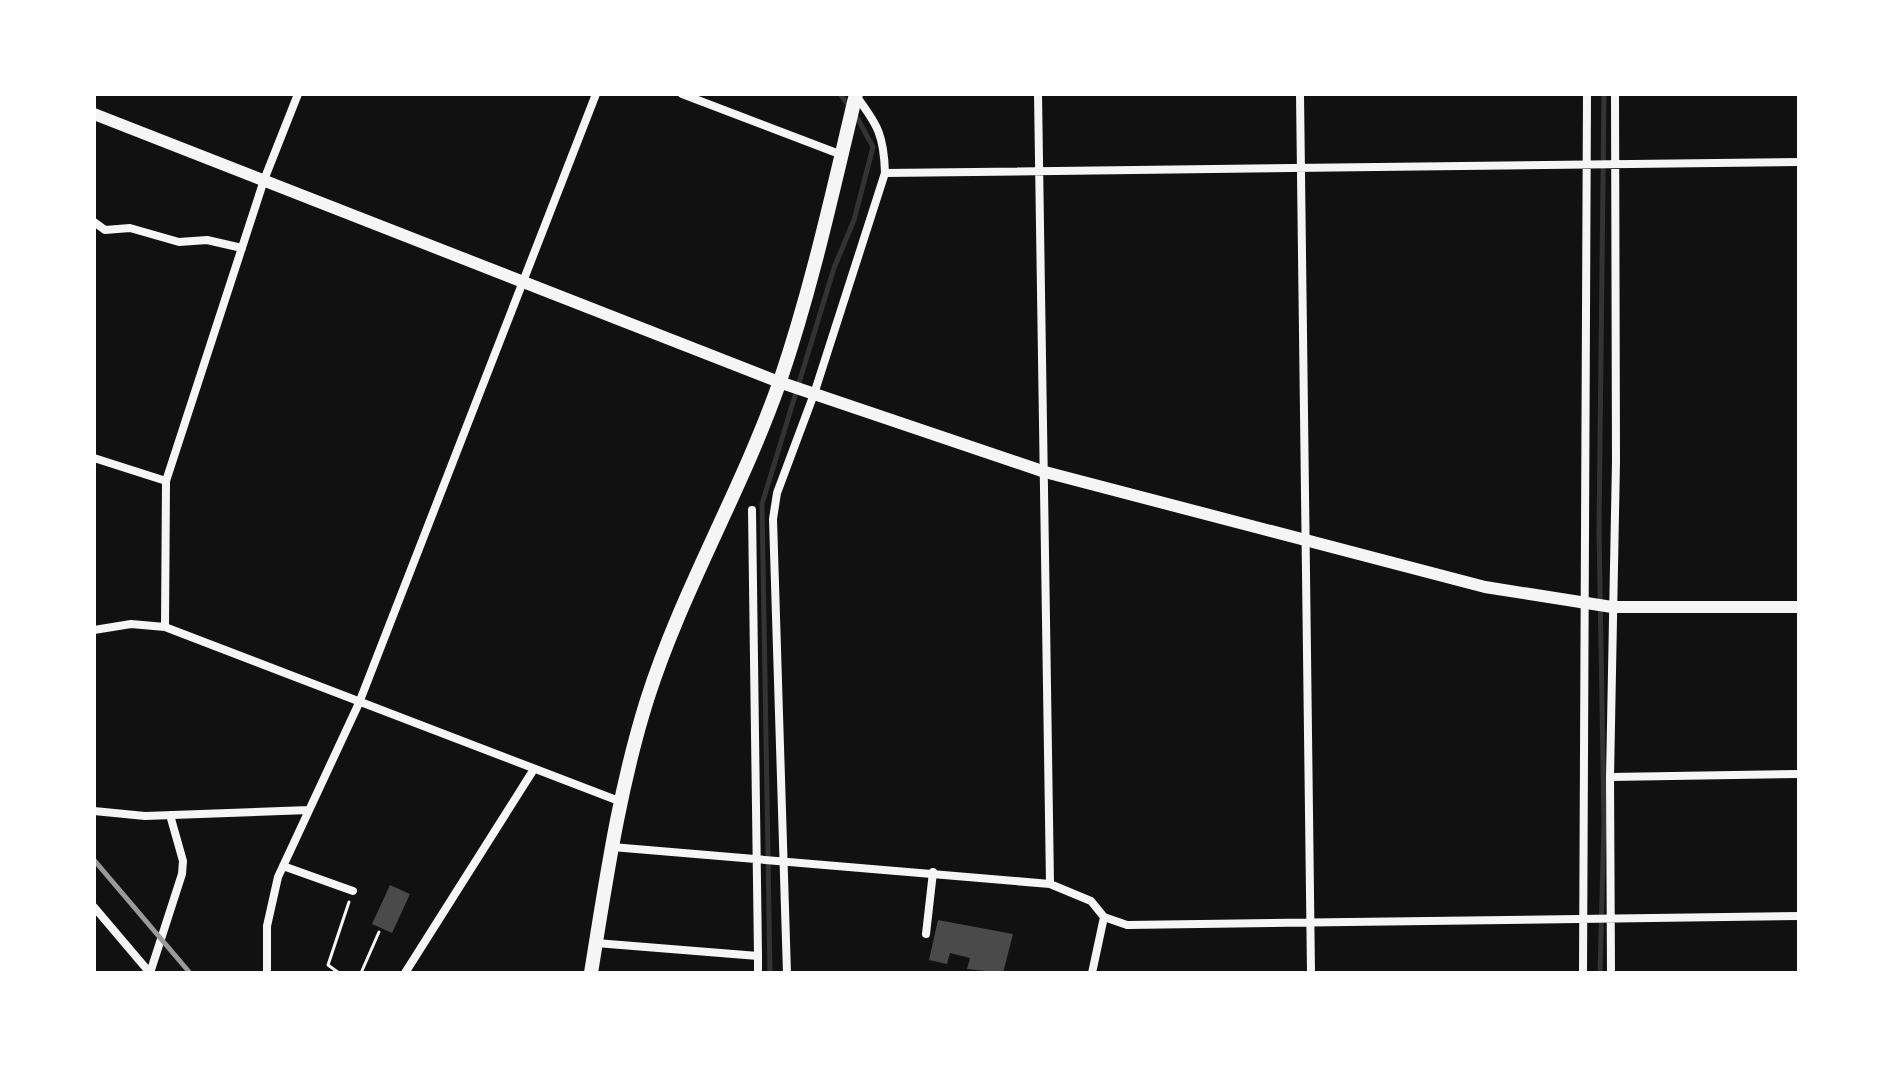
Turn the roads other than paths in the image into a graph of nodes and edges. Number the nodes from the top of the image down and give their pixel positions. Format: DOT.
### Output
graph roads {
  1 [pos="298,94"];
  2 [pos="596,94"];
  3 [pos="682,94"];
  4 [pos="856,94"];
  5 [pos="1038,94"];
  6 [pos="1300,94"];
  7 [pos="1587,94"];
  8 [pos="1615,94"];
  9 [pos="94,114"];
  10 [pos="843,155"];
  11 [pos="1799,162"];
  12 [pos="1587,165"];
  13 [pos="1615,165"];
  14 [pos="1301,169"];
  15 [pos="885,173"];
  16 [pos="1038,173"];
  17 [pos="264,180"];
  18 [pos="94,222"];
  19 [pos="242,248"];
  20 [pos="524,282"];
  21 [pos="779,382"];
  22 [pos="814,394"];
  23 [pos="94,458"];
  24 [pos="1045,472"];
  25 [pos="166,481"];
  26 [pos="752,510"];
  27 [pos="1306,541"];
  28 [pos="1586,604"];
  29 [pos="1612,607"];
  30 [pos="1799,607"];
  31 [pos="165,627"];
  32 [pos="94,630"];
  33 [pos="359,703"];
  34 [pos="534,769"];
  35 [pos="1799,774"];
  36 [pos="1610,777"];
  37 [pos="619,801"];
  38 [pos="309,810"];
  39 [pos="94,811"];
  40 [pos="170,815"];
  41 [pos="611,847"];
  42 [pos="755,857"];
  43 [pos="785,859"];
  44 [pos="283,866"];
  45 [pos="933,872"];
  46 [pos="1050,884"];
  47 [pos="353,891"];
  48 [pos="94,907"];
  49 [pos="1799,916"];
  50 [pos="1104,917"];
  51 [pos="1611,919"];
  52 [pos="1583,920"];
  53 [pos="1310,923"];
  54 [pos="926,934"];
  55 [pos="596,943"];
  56 [pos="758,956"];
  57 [pos="150,973"];
  58 [pos="267,973"];
  59 [pos="405,973"];
  60 [pos="591,973"];
  61 [pos="758,973"];
  62 [pos="787,973"];
  63 [pos="1092,973"];
  64 [pos="1311,973"];
  65 [pos="1583,973"];
  66 [pos="1611,973"];
  1 -- 17 [label="street"];
  2 -- 20 [label="street"];
  3 -- 10 [label="street"];
  4 -- 10 [label="main road"];
  4 -- 15 [label="street"];
  5 -- 16 [label="street"];
  6 -- 14 [label="street"];
  7 -- 12 [label="street"];
  8 -- 13 [label="street"];
  9 -- 17 [label="street"];
  10 -- 21 [label="main road"];
  11 -- 13 [label="street"];
  12 -- 13 [label="street"];
  12 -- 14 [label="street"];
  12 -- 28 [label="street"];
  13 -- 29 [label="street"];
  14 -- 16 [label="street"];
  14 -- 27 [label="street"];
  15 -- 16 [label="street"];
  15 -- 22 [label="street"];
  16 -- 24 [label="street"];
  17 -- 19 [label="street"];
  17 -- 20 [label="street"];
  18 -- 19 [label="street"];
  19 -- 25 [label="street"];
  20 -- 21 [label="street"];
  20 -- 33 [label="street"];
  21 -- 22 [label="street"];
  21 -- 37 [label="main road"];
  22 -- 24 [label="street"];
  22 -- 43 [label="street"];
  23 -- 25 [label="street"];
  24 -- 27 [label="street"];
  24 -- 46 [label="street"];
  25 -- 31 [label="street"];
  26 -- 42 [label="street"];
  27 -- 28 [label="street"];
  27 -- 53 [label="street"];
  28 -- 29 [label="street"];
  28 -- 52 [label="street"];
  29 -- 30 [label="street"];
  29 -- 36 [label="street"];
  31 -- 32 [label="street"];
  31 -- 33 [label="street"];
  33 -- 34 [label="street"];
  33 -- 38 [label="street"];
  34 -- 37 [label="street"];
  34 -- 59 [label="street"];
  35 -- 36 [label="street"];
  36 -- 51 [label="street"];
  37 -- 41 [label="main road"];
  38 -- 40 [label="street"];
  38 -- 44 [label="street"];
  39 -- 40 [label="street"];
  40 -- 57 [label="street"];
  41 -- 42 [label="street"];
  41 -- 55 [label="main road"];
  42 -- 43 [label="street"];
  42 -- 56 [label="street"];
  43 -- 45 [label="street"];
  43 -- 62 [label="street"];
  44 -- 47 [label="street"];
  44 -- 58 [label="street"];
  45 -- 46 [label="street"];
  45 -- 54 [label="street"];
  46 -- 50 [label="street"];
  48 -- 57 [label="street"];
  49 -- 51 [label="street"];
  50 -- 53 [label="street"];
  50 -- 63 [label="street"];
  51 -- 52 [label="street"];
  51 -- 66 [label="street"];
  52 -- 53 [label="street"];
  52 -- 65 [label="street"];
  53 -- 64 [label="street"];
  55 -- 56 [label="street"];
  55 -- 60 [label="main road"];
  56 -- 61 [label="street"];
}
